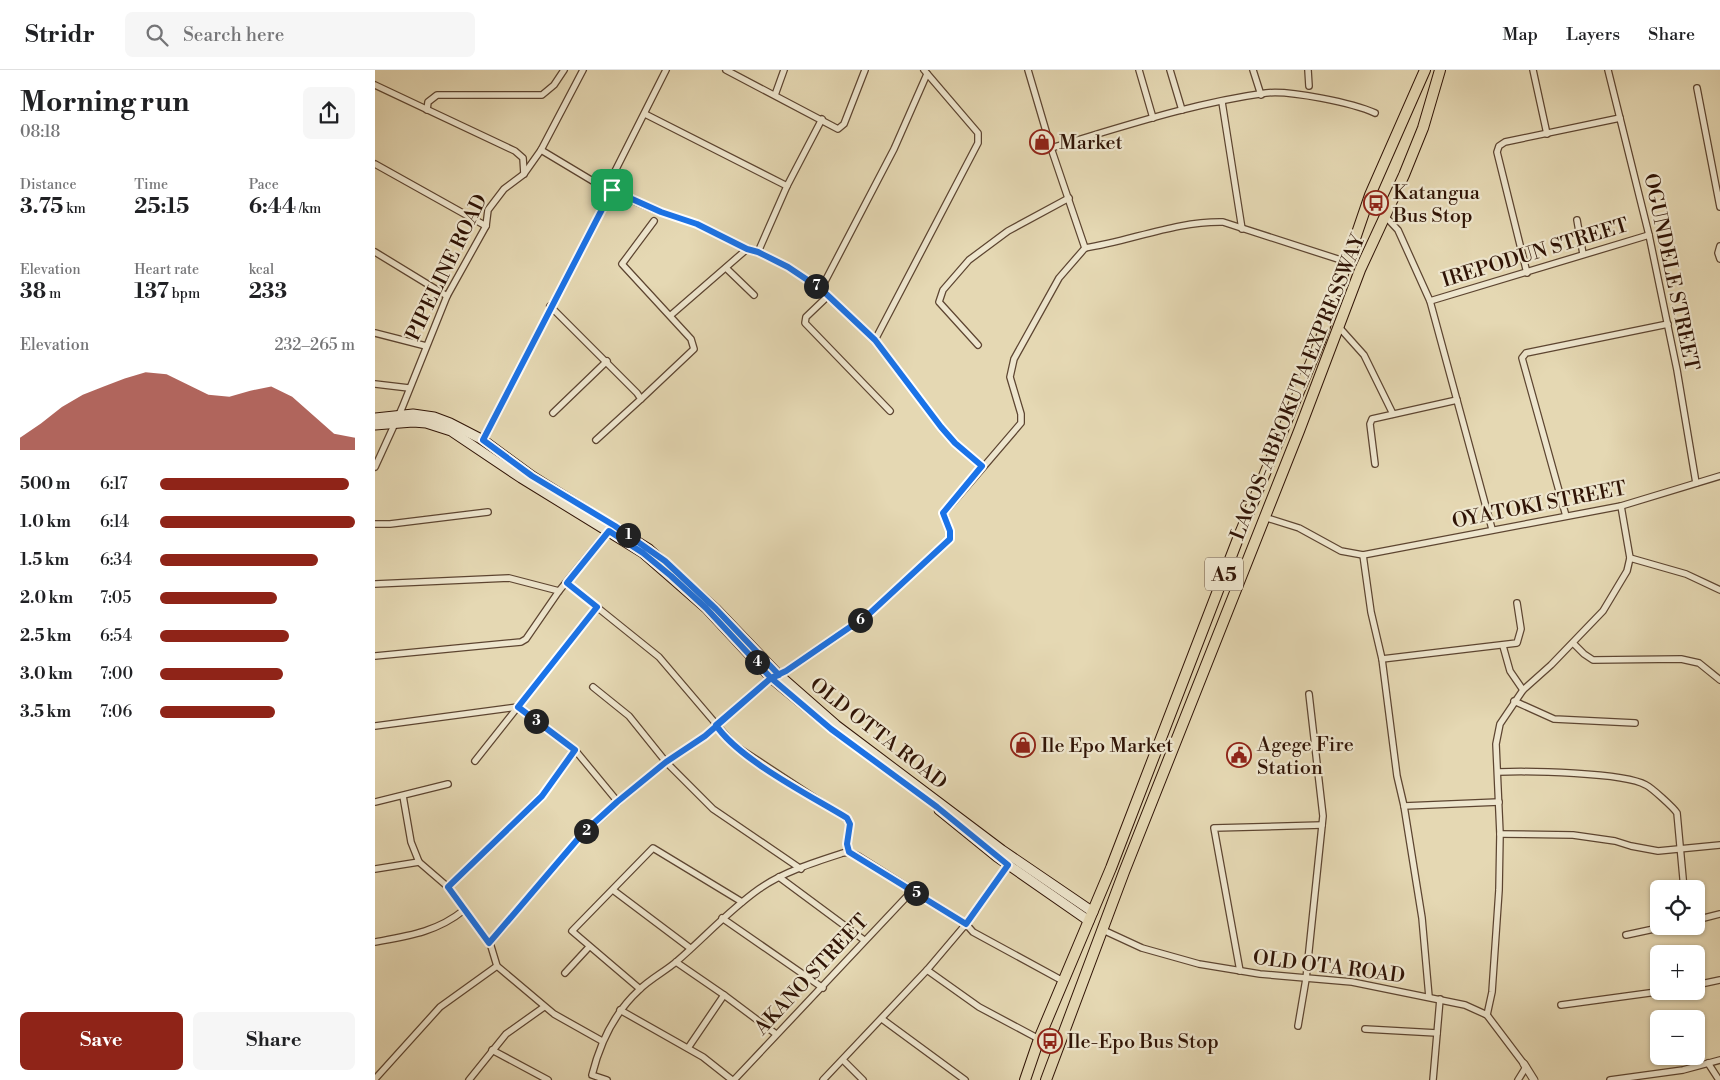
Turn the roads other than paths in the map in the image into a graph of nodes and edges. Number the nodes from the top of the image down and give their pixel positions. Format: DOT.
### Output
graph roads {
  1 [pos="564,70"];
  2 [pos="583,70"];
  3 [pos="666,70"];
  4 [pos="726,70"];
  5 [pos="784,70"];
  6 [pos="865,70"];
  7 [pos="1028,70"];
  8 [pos="1139,70"];
  9 [pos="1169,70"];
  10 [pos="1253,70"];
  11 [pos="1308,70"];
  12 [pos="1425,70"];
  13 [pos="1440,70"];
  14 [pos="1533,70"];
  15 [pos="1608,70"];
  16 [pos="925,72"];
  17 [pos="375,85"];
  18 [pos="1309,86"];
  19 [pos="1697,88"];
  20 [pos="775,95"];
  21 [pos="1261,95"];
  22 [pos="1222,102"];
  23 [pos="427,110"];
  24 [pos="1182,110"];
  25 [pos="1375,113"];
  26 [pos="645,114"];
  27 [pos="1153,118"];
  28 [pos="1620,118"];
  29 [pos="822,119"];
  30 [pos="1547,134"];
  31 [pos="1051,148"];
  32 [pos="541,150"];
  33 [pos="375,164"];
  34 [pos="524,174"];
  35 [pos="787,186"];
  36 [pos="609,189"];
  37 [pos="1069,198"];
  38 [pos="1720,207"];
  39 [pos="1385,216"];
  40 [pos="654,220"];
  41 [pos="1577,220"];
  42 [pos="486,226"];
  43 [pos="1242,229"];
  44 [pos="1649,235"];
  45 [pos="1720,246"];
  46 [pos="1085,248"];
  47 [pos="747,249"];
  48 [pos="375,252"];
  49 [pos="758,252"];
  50 [pos="1583,254"];
  51 [pos="1720,259"];
  52 [pos="1347,262"];
  53 [pos="726,268"];
  54 [pos="1527,273"];
  55 [pos="821,289"];
  56 [pos="754,295"];
  57 [pos="447,296"];
  58 [pos="828,296"];
  59 [pos="1430,301"];
  60 [pos="550,306"];
  61 [pos="671,315"];
  62 [pos="1668,324"];
  63 [pos="1338,326"];
  64 [pos="375,333"];
  65 [pos="875,340"];
  66 [pos="978,345"];
  67 [pos="426,346"];
  68 [pos="607,361"];
  69 [pos="375,384"];
  70 [pos="409,388"];
  71 [pos="641,399"];
  72 [pos="1457,400"];
  73 [pos="890,411"];
  74 [pos="553,414"];
  75 [pos="1393,414"];
  76 [pos="375,418"];
  77 [pos="397,419"];
  78 [pos="375,425"];
  79 [pos="483,440"];
  80 [pos="596,440"];
  81 [pos="1375,464"];
  82 [pos="982,466"];
  83 [pos="375,467"];
  84 [pos="1720,476"];
  85 [pos="1696,483"];
  86 [pos="1621,506"];
  87 [pos="488,512"];
  88 [pos="1566,516"];
  89 [pos="1264,517"];
  90 [pos="375,524"];
  91 [pos="1492,529"];
  92 [pos="609,531"];
  93 [pos="1363,555"];
  94 [pos="1630,558"];
  95 [pos="567,583"];
  96 [pos="375,584"];
  97 [pos="1720,590"];
  98 [pos="559,591"];
  99 [pos="1517,603"];
  100 [pos="597,607"];
  101 [pos="1573,643"];
  102 [pos="1503,646"];
  103 [pos="375,656"];
  104 [pos="1382,659"];
  105 [pos="775,677"];
  106 [pos="1720,680"];
  107 [pos="593,687"];
  108 [pos="1523,690"];
  109 [pos="1309,694"];
  110 [pos="1514,701"];
  111 [pos="518,707"];
  112 [pos="1635,724"];
  113 [pos="716,725"];
  114 [pos="375,726"];
  115 [pos="575,750"];
  116 [pos="475,761"];
  117 [pos="666,762"];
  118 [pos="1498,772"];
  119 [pos="448,784"];
  120 [pos="403,796"];
  121 [pos="375,802"];
  122 [pos="617,802"];
  123 [pos="1499,802"];
  124 [pos="1404,806"];
  125 [pos="1322,825"];
  126 [pos="1500,834"];
  127 [pos="1720,845"];
  128 [pos="1680,849"];
  129 [pos="849,852"];
  130 [pos="419,862"];
  131 [pos="1008,865"];
  132 [pos="375,869"];
  133 [pos="801,869"];
  134 [pos="779,877"];
  135 [pos="1683,880"];
  136 [pos="448,887"];
  137 [pos="613,890"];
  138 [pos="913,891"];
  139 [pos="741,902"];
  140 [pos="464,910"];
  141 [pos="1720,914"];
  142 [pos="1091,917"];
  143 [pos="722,918"];
  144 [pos="1705,918"];
  145 [pos="966,924"];
  146 [pos="1103,930"];
  147 [pos="1650,930"];
  148 [pos="1626,935"];
  149 [pos="864,940"];
  150 [pos="375,942"];
  151 [pos="489,943"];
  152 [pos="589,947"];
  153 [pos="690,948"];
  154 [pos="676,962"];
  155 [pos="497,966"];
  156 [pos="927,970"];
  157 [pos="1241,971"];
  158 [pos="565,973"];
  159 [pos="1306,979"];
  160 [pos="1720,980"];
  161 [pos="1063,981"];
  162 [pos="1705,983"];
  163 [pos="823,988"];
  164 [pos="640,989"];
  165 [pos="1650,993"];
  166 [pos="724,995"];
  167 [pos="1429,997"];
  168 [pos="1440,999"];
  169 [pos="1561,1005"];
  170 [pos="544,1007"];
  171 [pos="620,1010"];
  172 [pos="1487,1015"];
  173 [pos="882,1019"];
  174 [pos="1298,1026"];
  175 [pos="1365,1030"];
  176 [pos="1437,1033"];
  177 [pos="776,1034"];
  178 [pos="1039,1039"];
  179 [pos="602,1041"];
  180 [pos="687,1048"];
  181 [pos="492,1050"];
  182 [pos="843,1060"];
  183 [pos="1720,1060"];
  184 [pos="1708,1064"];
  185 [pos="1525,1065"];
  186 [pos="591,1078"];
  187 [pos="375,1079"];
  188 [pos="1631,1079"];
  189 [pos="469,1080"];
  190 [pos="548,1080"];
  191 [pos="607,1080"];
  192 [pos="733,1080"];
  193 [pos="823,1080"];
  194 [pos="863,1080"];
  195 [pos="965,1080"];
  196 [pos="1025,1080"];
  197 [pos="1046,1080"];
  198 [pos="1433,1080"];
  199 [pos="1518,1080"];
  200 [pos="1533,1080"];
  201 [pos="1611,1080"];
  202 [pos="1719,1080"];
  1 -- 23 [label="street"];
  2 -- 32 [label="street, PIPELINE ROAD"];
  3 -- 26 [label="street"];
  4 -- 20 [label="street"];
  5 -- 20 [label="street"];
  6 -- 29 [label="street"];
  7 -- 31 [label="street"];
  8 -- 27 [label="street"];
  9 -- 24 [label="street"];
  10 -- 21 [label="street"];
  11 -- 18 [label="street"];
  12 -- 52 [label="highway, LAGOS-ABEOKUTA EXPRESSWAY / A5"];
  13 -- 39 [label="highway, LAGOS-ABEOKUTA EXPRESSWAY / A5"];
  14 -- 30 [label="street"];
  15 -- 28 [label="street, OGUNDELE STREET"];
  16 -- 55 [label="street"];
  16 -- 65 [label="street"];
  17 -- 23 [label="street"];
  19 -- 38 [label="street"];
  20 -- 29 [label="street"];
  21 -- 22 [label="street"];
  21 -- 25 [label="street"];
  22 -- 24 [label="street"];
  22 -- 43 [label="street"];
  23 -- 34 [label="street"];
  24 -- 27 [label="street"];
  26 -- 35 [label="street"];
  26 -- 36 [label="street"];
  27 -- 31 [label="street"];
  28 -- 30 [label="street"];
  28 -- 44 [label="street, OGUNDELE STREET"];
  29 -- 35 [label="street"];
  30 -- 54 [label="street"];
  31 -- 37 [label="street"];
  32 -- 34 [label="street, PIPELINE ROAD"];
  32 -- 36 [label="street"];
  33 -- 42 [label="street"];
  34 -- 42 [label="street, PIPELINE ROAD"];
  35 -- 49 [label="street"];
  36 -- 47 [label="street"];
  36 -- 60 [label="street"];
  37 -- 46 [label="street"];
  37 -- 66 [label="street"];
  39 -- 59 [label="street"];
  39 -- 63 [label="highway, LAGOS-ABEOKUTA EXPRESSWAY / A5"];
  40 -- 61 [label="street"];
  41 -- 50 [label="street"];
  42 -- 57 [label="street, PIPELINE ROAD"];
  43 -- 46 [label="street"];
  43 -- 52 [label="street"];
  44 -- 50 [label="street, IREPODUN STREET"];
  44 -- 62 [label="street, OGUNDELE STREET"];
  45 -- 51 [label="street"];
  46 -- 82 [label="street"];
  47 -- 49 [label="street"];
  47 -- 53 [label="street"];
  48 -- 57 [label="street"];
  49 -- 55 [label="street"];
  50 -- 54 [label="street, IREPODUN STREET"];
  52 -- 142 [label="highway, LAGOS-ABEOKUTA EXPRESSWAY / A5"];
  53 -- 56 [label="street"];
  53 -- 61 [label="street"];
  54 -- 59 [label="street, IREPODUN STREET"];
  55 -- 58 [label="street"];
  57 -- 67 [label="street, PIPELINE ROAD"];
  58 -- 65 [label="street"];
  58 -- 73 [label="street"];
  59 -- 72 [label="street"];
  60 -- 68 [label="street"];
  60 -- 79 [label="street"];
  61 -- 71 [label="street"];
  62 -- 85 [label="street, OGUNDELE STREET"];
  62 -- 88 [label="street"];
  63 -- 75 [label="street"];
  63 -- 89 [label="highway, LAGOS-ABEOKUTA EXPRESSWAY / A5"];
  64 -- 67 [label="street"];
  65 -- 82 [label="street"];
  67 -- 70 [label="street, PIPELINE ROAD"];
  68 -- 71 [label="street"];
  68 -- 74 [label="street"];
  69 -- 70 [label="street"];
  70 -- 77 [label="street, PIPELINE ROAD"];
  71 -- 80 [label="street"];
  72 -- 75 [label="street"];
  72 -- 91 [label="street"];
  75 -- 81 [label="street"];
  76 -- 77 [label="main road, OLD OTTA ROAD"];
  77 -- 78 [label="main road, OLD OTTA ROAD"];
  77 -- 79 [label="main road, OLD OTTA ROAD"];
  77 -- 83 [label="street, PIPELINE ROAD"];
  77 -- 92 [label="main road, OLD OTTA ROAD"];
  79 -- 105 [label="main road, OLD OTTA ROAD"];
  82 -- 105 [label="street"];
  84 -- 85 [label="street, OYATOKI STREET"];
  85 -- 86 [label="street, OYATOKI STREET"];
  86 -- 88 [label="street, OYATOKI STREET"];
  86 -- 94 [label="street"];
  87 -- 90 [label="street"];
  88 -- 91 [label="street, OYATOKI STREET"];
  89 -- 93 [label="street"];
  89 -- 146 [label="highway, LAGOS-ABEOKUTA EXPRESSWAY / A5"];
  91 -- 93 [label="street, OYATOKI STREET"];
  92 -- 95 [label="street"];
  92 -- 105 [label="main road, OLD OTTA ROAD"];
  93 -- 104 [label="street"];
  94 -- 97 [label="street"];
  94 -- 101 [label="street"];
  95 -- 98 [label="street"];
  95 -- 100 [label="street"];
  96 -- 98 [label="street"];
  98 -- 103 [label="street"];
  99 -- 102 [label="street"];
  100 -- 111 [label="street"];
  100 -- 113 [label="street"];
  101 -- 106 [label="street"];
  101 -- 108 [label="street"];
  102 -- 104 [label="street"];
  102 -- 108 [label="street"];
  104 -- 124 [label="street"];
  105 -- 113 [label="street"];
  105 -- 131 [label="main road"];
  105 -- 142 [label="main road, OLD OTTA ROAD"];
  107 -- 117 [label="street"];
  108 -- 110 [label="street"];
  109 -- 125 [label="street"];
  110 -- 112 [label="street"];
  110 -- 118 [label="street"];
  111 -- 114 [label="street"];
  111 -- 115 [label="street"];
  111 -- 116 [label="street"];
  113 -- 117 [label="street"];
  113 -- 129 [label="street"];
  115 -- 122 [label="street"];
  115 -- 136 [label="street"];
  117 -- 122 [label="street"];
  117 -- 133 [label="street"];
  118 -- 123 [label="street"];
  118 -- 128 [label="street"];
  119 -- 120 [label="street"];
  120 -- 121 [label="street"];
  120 -- 130 [label="street"];
  122 -- 151 [label="street"];
  123 -- 124 [label="street"];
  123 -- 126 [label="street"];
  124 -- 167 [label="street"];
  125 -- 157 [label="street"];
  125 -- 159 [label="street"];
  126 -- 128 [label="street"];
  126 -- 172 [label="street"];
  127 -- 128 [label="street"];
  128 -- 135 [label="street"];
  129 -- 133 [label="street"];
  129 -- 138 [label="street"];
  130 -- 132 [label="street"];
  130 -- 136 [label="street"];
  131 -- 142 [label="main road"];
  131 -- 145 [label="street"];
  133 -- 134 [label="street"];
  134 -- 139 [label="street"];
  134 -- 149 [label="street"];
  136 -- 140 [label="street"];
  137 -- 139 [label="street"];
  137 -- 152 [label="street"];
  137 -- 153 [label="street"];
  138 -- 145 [label="street"];
  138 -- 149 [label="street, AKANO STREET"];
  139 -- 143 [label="street"];
  140 -- 150 [label="street"];
  140 -- 151 [label="street"];
  141 -- 144 [label="street"];
  142 -- 161 [label="highway, LAGOS-ABEOKUTA EXPRESSWAY / A5"];
  143 -- 153 [label="street"];
  143 -- 163 [label="street"];
  145 -- 156 [label="street"];
  145 -- 161 [label="street"];
  146 -- 157 [label="street, OLD OTA ROAD"];
  146 -- 197 [label="highway, LAGOS-ABEOKUTA EXPRESSWAY / A5"];
  147 -- 148 [label="street"];
  149 -- 163 [label="street, AKANO STREET"];
  151 -- 155 [label="street"];
  152 -- 158 [label="street"];
  152 -- 164 [label="street"];
  153 -- 154 [label="street"];
  154 -- 164 [label="street"];
  154 -- 166 [label="street"];
  155 -- 170 [label="street"];
  155 -- 187 [label="street"];
  156 -- 173 [label="street"];
  156 -- 178 [label="street"];
  157 -- 159 [label="street, OLD OTA ROAD"];
  159 -- 167 [label="street, OLD OTA ROAD"];
  159 -- 174 [label="street"];
  160 -- 162 [label="street"];
  161 -- 178 [label="highway, LAGOS-ABEOKUTA EXPRESSWAY / A5"];
  163 -- 177 [label="street, AKANO STREET"];
  164 -- 171 [label="street"];
  165 -- 169 [label="street"];
  166 -- 177 [label="street"];
  166 -- 180 [label="street"];
  167 -- 168 [label="street, OLD OTA ROAD"];
  168 -- 172 [label="street, OLD OTA ROAD"];
  168 -- 176 [label="street"];
  170 -- 179 [label="street"];
  170 -- 181 [label="street"];
  171 -- 179 [label="street"];
  171 -- 180 [label="street"];
  172 -- 185 [label="street, OLD OTA ROAD"];
  173 -- 182 [label="street"];
  173 -- 195 [label="street"];
  175 -- 176 [label="street"];
  176 -- 198 [label="street"];
  177 -- 192 [label="street, AKANO STREET"];
  178 -- 196 [label="highway, LAGOS-ABEOKUTA EXPRESSWAY / A5"];
  179 -- 186 [label="street"];
  180 -- 192 [label="street"];
  181 -- 189 [label="street"];
  181 -- 190 [label="street"];
  182 -- 193 [label="street"];
  182 -- 194 [label="street"];
  183 -- 184 [label="street"];
  184 -- 188 [label="street"];
  184 -- 202 [label="street"];
  185 -- 199 [label="street"];
  185 -- 200 [label="street, OLD OTA ROAD"];
  186 -- 191 [label="street"];
  188 -- 201 [label="street"];
}
